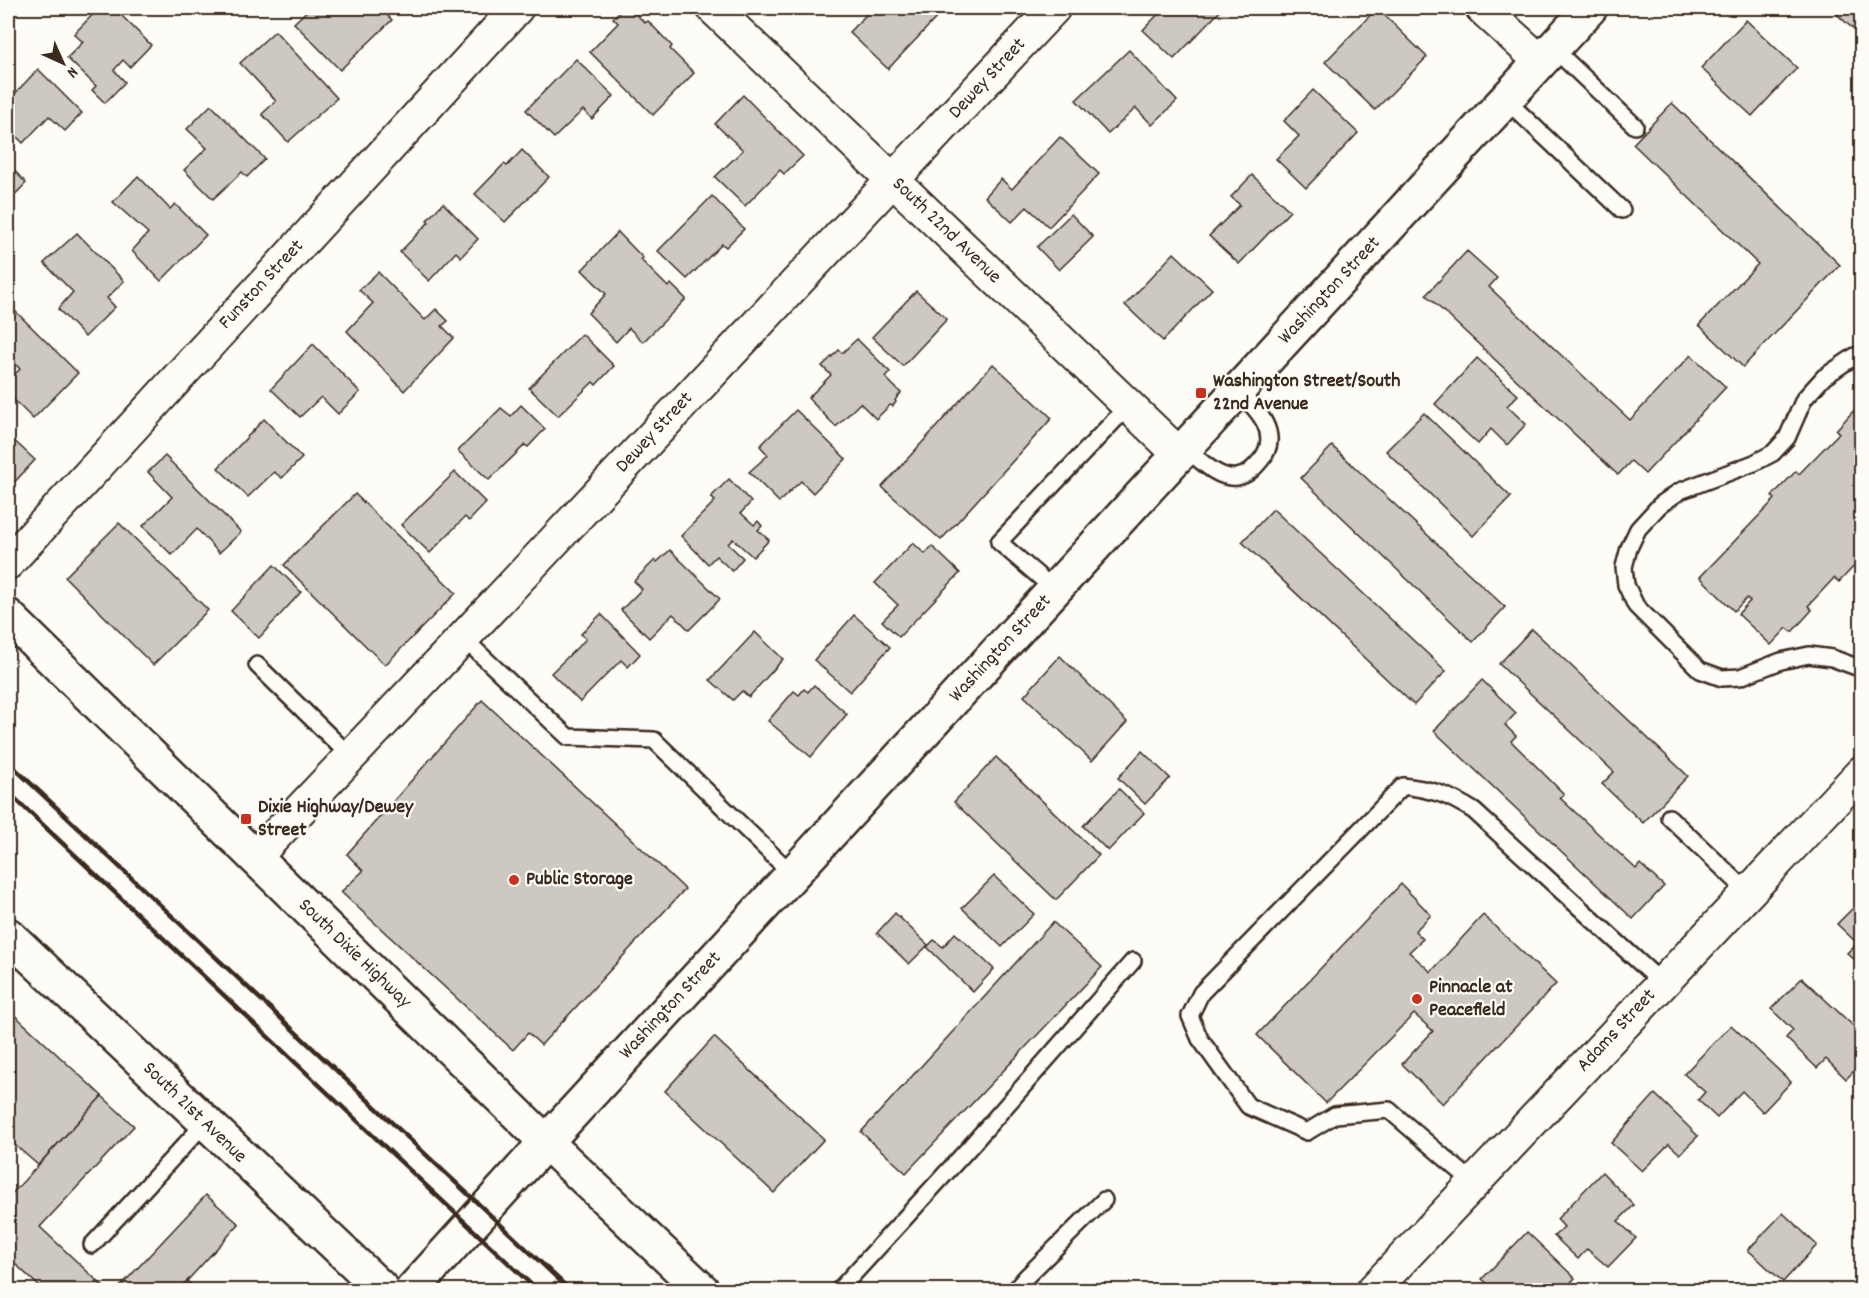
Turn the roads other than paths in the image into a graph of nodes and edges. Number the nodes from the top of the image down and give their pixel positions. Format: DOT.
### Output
graph roads {
  1 [pos="517,8"];
  2 [pos="713,8"];
  3 [pos="1054,8"];
  4 [pos="1482,8"];
  5 [pos="1590,8"];
  6 [pos="1546,55"];
  7 [pos="1505,99"];
  8 [pos="1635,126"];
  9 [pos="894,180"];
  10 [pos="1622,210"];
  11 [pos="1862,354"];
  12 [pos="1238,391"];
  13 [pos="1128,406"];
  14 [pos="1182,452"];
  15 [pos="8,563"];
  16 [pos="1055,590"];
  17 [pos="8,616"];
  18 [pos="463,638"];
  19 [pos="257,665"];
  20 [pos="1862,669"];
  21 [pos="350,756"];
  22 [pos="1862,772"];
  23 [pos="1669,817"];
  24 [pos="255,857"];
  25 [pos="792,874"];
  26 [pos="1748,892"];
  27 [pos="8,937"];
  28 [pos="1133,961"];
  29 [pos="1662,983"];
  30 [pos="205,1124"];
  31 [pos="546,1142"];
  32 [pos="1474,1183"];
  33 [pos="1104,1200"];
  34 [pos="92,1245"];
  35 [pos="383,1290"];
  36 [pos="412,1290"];
  37 [pos="702,1290"];
  38 [pos="839,1290"];
  39 [pos="1015,1290"];
  40 [pos="1373,1290"];
  1 -- 15 [label="street, Funston Street"];
  2 -- 9 [label="street, South 22nd Avenue"];
  3 -- 9 [label="street, Dewey Street"];
  4 -- 6 [label="street"];
  5 -- 6 [label="street, Washington Street"];
  6 -- 7 [label="street, Washington Street"];
  6 -- 8 [label="lane"];
  7 -- 10 [label="lane"];
  7 -- 12 [label="street, Washington Street"];
  9 -- 13 [label="street, South 22nd Avenue"];
  9 -- 18 [label="street, Dewey Street"];
  11 -- 20 [label="lane"];
  12 -- 14 [label="street, Washington Street"];
  12 -- 14 [label="lane"];
  13 -- 14 [label="street, South 22nd Avenue"];
  13 -- 16 [label="lane"];
  14 -- 16 [label="street, Washington Street"];
  16 -- 25 [label="street, Washington Street"];
  17 -- 24 [label="street, South Dixie Highway"];
  18 -- 21 [label="street, Dewey Street"];
  18 -- 25 [label="lane"];
  19 -- 21 [label="lane"];
  21 -- 24 [label="street, Dewey Street"];
  22 -- 26 [label="street, Adams Street"];
  23 -- 26 [label="lane"];
  24 -- 31 [label="street, South Dixie Highway"];
  25 -- 31 [label="street, Washington Street"];
  26 -- 29 [label="street, Adams Street"];
  27 -- 30 [label="street, South 21st Avenue"];
  28 -- 38 [label="lane"];
  29 -- 32 [label="street, Adams Street"];
  29 -- 32 [label="lane"];
  30 -- 34 [label="lane"];
  30 -- 35 [label="street, South 21st Avenue"];
  31 -- 36 [label="street, Washington Street"];
  31 -- 37 [label="street, South Dixie Highway"];
  32 -- 40 [label="street, Adams Street"];
  33 -- 39 [label="lane"];
}
